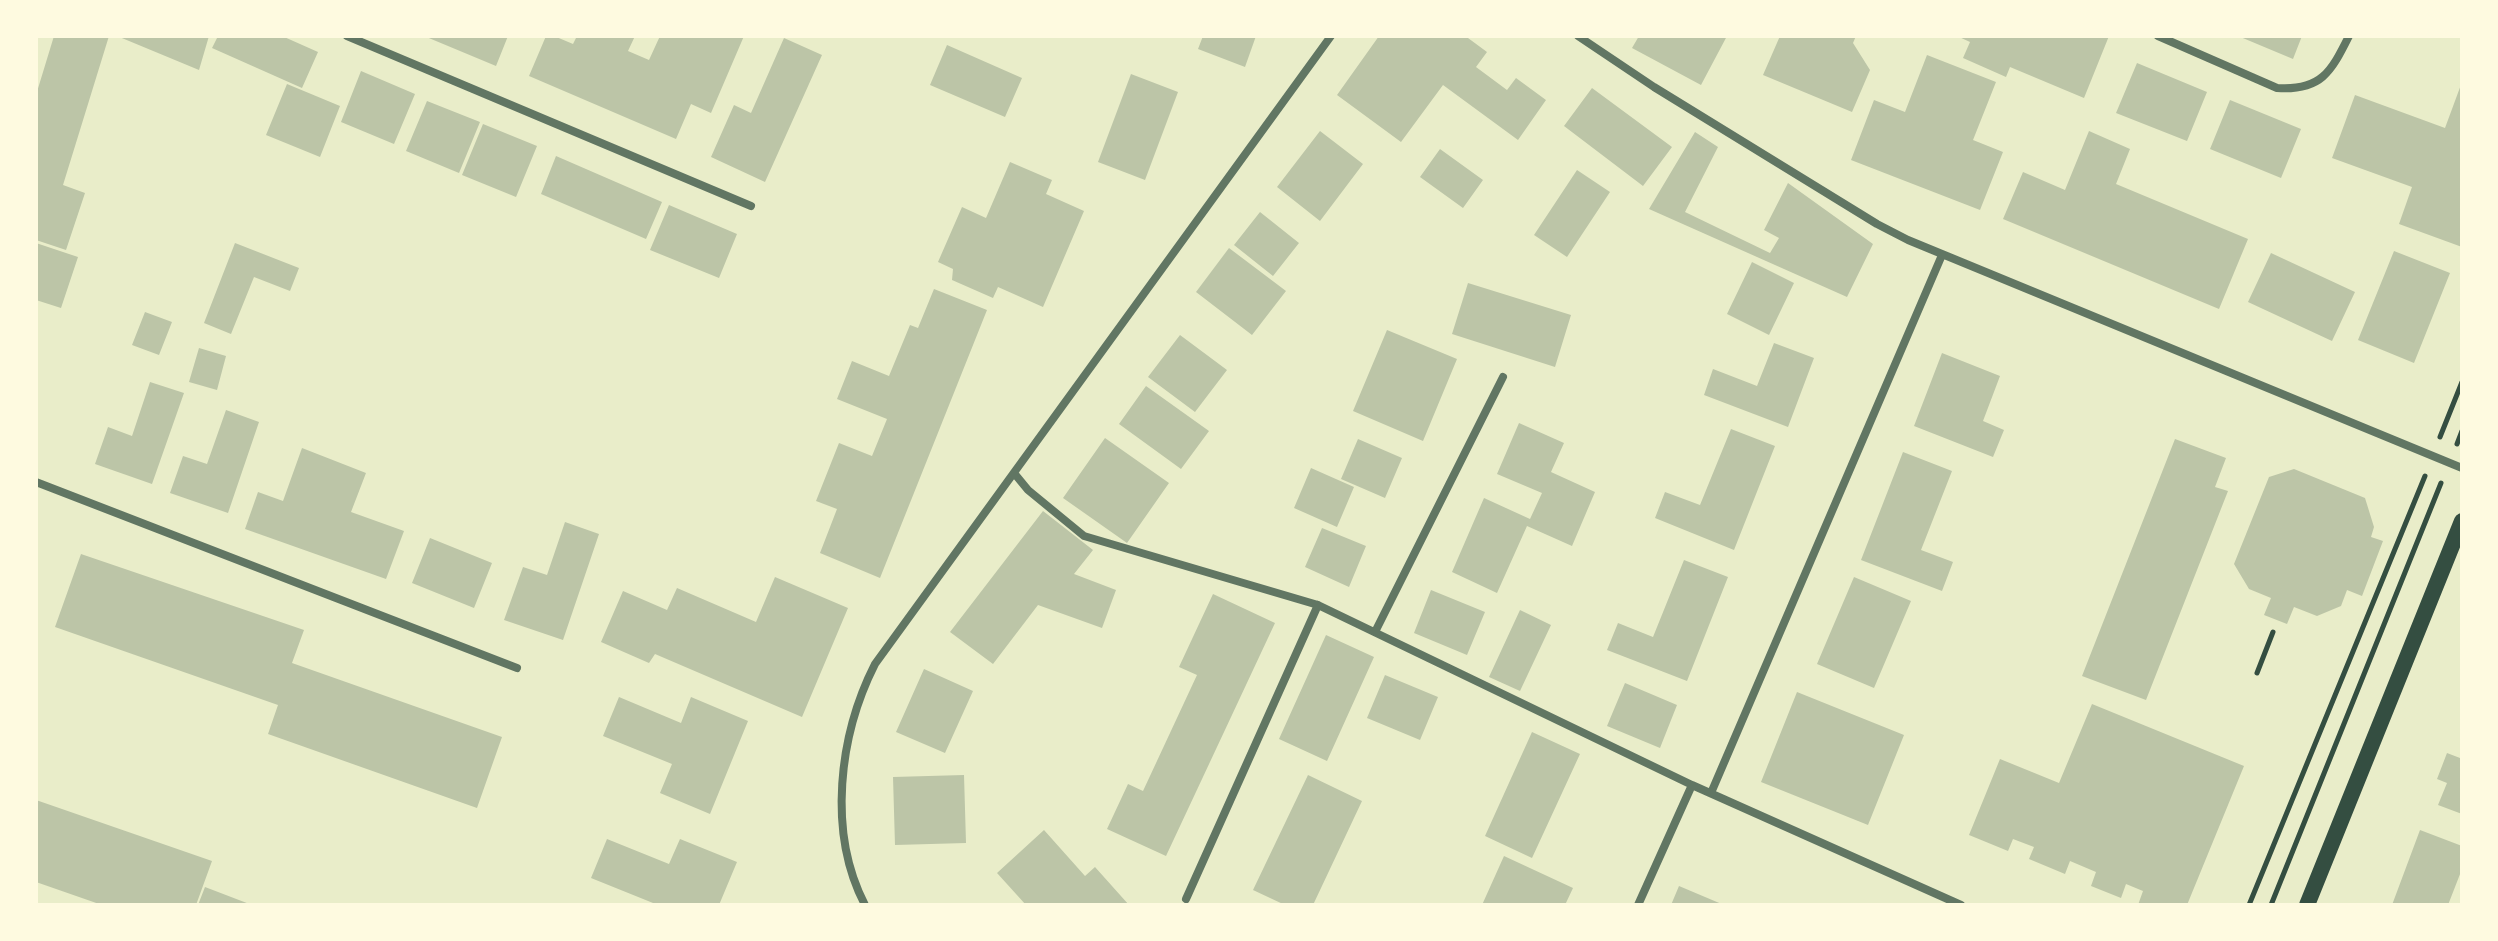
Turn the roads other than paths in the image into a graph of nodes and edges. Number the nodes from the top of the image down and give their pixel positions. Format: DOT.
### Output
graph roads {
  1 [pos="347,36"];
  2 [pos="1331,36"];
  3 [pos="1578,36"];
  4 [pos="2158,36"];
  5 [pos="2349,36"];
  6 [pos="751,206"];
  7 [pos="1942,255"];
  8 [pos="1503,377"];
  9 [pos="2462,468"];
  10 [pos="1014,473"];
  11 [pos="36,482"];
  12 [pos="2462,521"];
  13 [pos="1318,605"];
  14 [pos="1375,632"];
  15 [pos="517,668"];
  16 [pos="1692,785"];
  17 [pos="1711,793"];
  18 [pos="1186,899"];
  19 [pos="865,905"];
  20 [pos="1638,905"];
  21 [pos="1961,905"];
  22 [pos="2307,905"];
  1 -- 6 [label="street"];
  2 -- 10 [label="street"];
  3 -- 7 [label="street"];
  4 -- 5 [label="street"];
  7 -- 9 [label="street"];
  7 -- 17 [label="street"];
  8 -- 14 [label="street"];
  10 -- 13 [label="street"];
  10 -- 19 [label="street"];
  11 -- 15 [label="street"];
  12 -- 22 [label="main road"];
  13 -- 14 [label="street"];
  13 -- 18 [label="street"];
  14 -- 16 [label="street"];
  16 -- 17 [label="street"];
  16 -- 20 [label="street"];
  17 -- 21 [label="street"];
}
